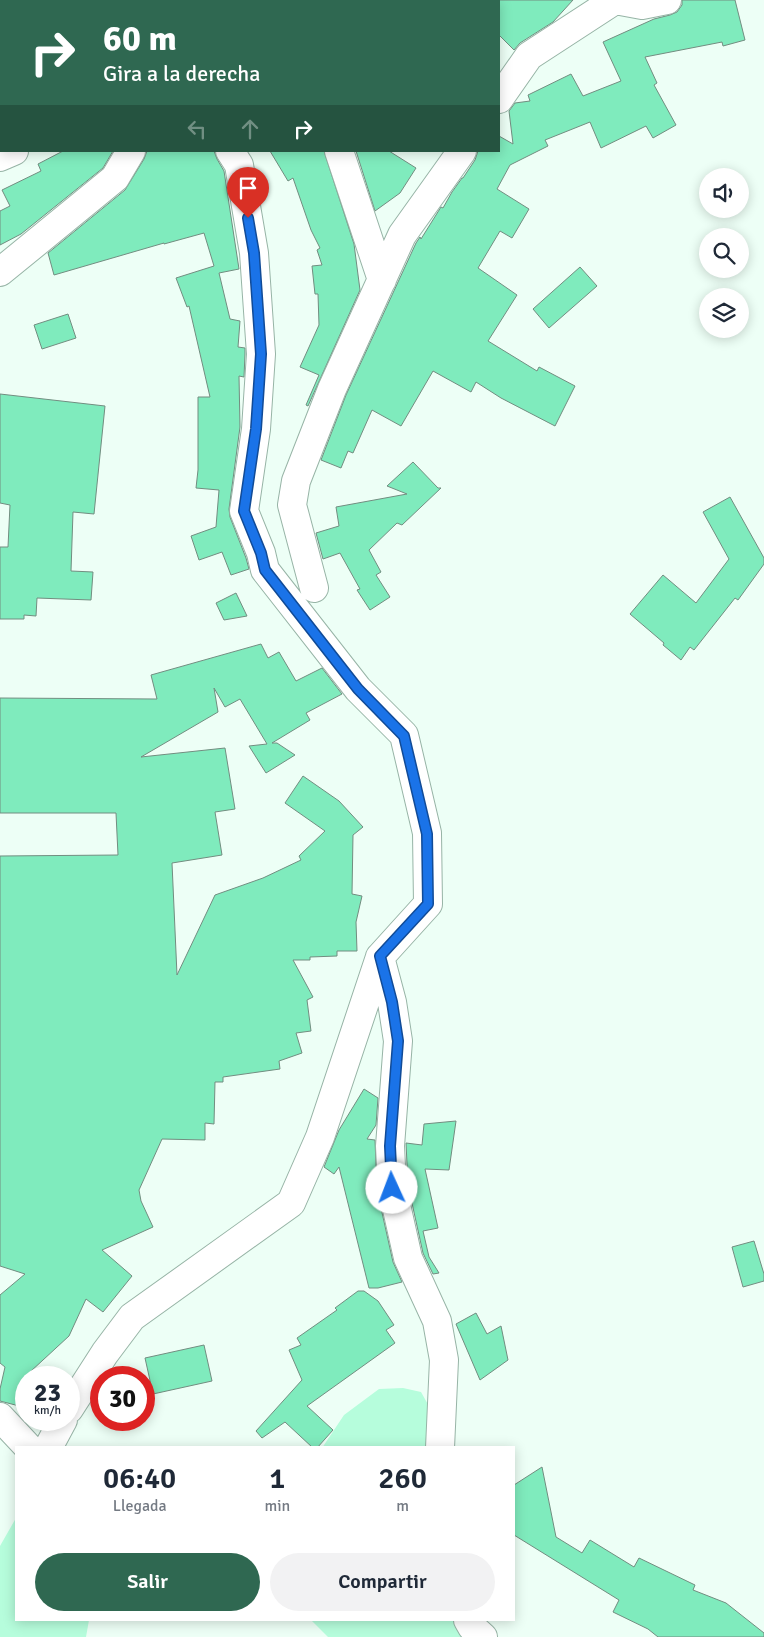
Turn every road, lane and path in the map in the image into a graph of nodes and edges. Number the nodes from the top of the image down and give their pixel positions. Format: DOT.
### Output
graph roads {
  1 [pos="652,2"];
  2 [pos="503,81"];
  3 [pos="12,152"];
  4 [pos="130,152"];
  5 [pos="231,152"];
  6 [pos="339,152"];
  7 [pos="461,152"];
  8 [pos="0,157"];
  9 [pos="0,272"];
  10 [pos="382,280"];
  11 [pos="314,588"];
  12 [pos="380,956"];
  13 [pos="80,1392"];
  14 [pos="0,1417"];
  15 [pos="57,1431"];
  16 [pos="27,1446"];
  17 [pos="49,1446"];
  18 [pos="440,1446"];
  19 [pos="469,1621"];
  20 [pos="483,1637"];
  1 -- 2 [label="street"];
  3 -- 8 [label="street"];
  4 -- 9 [label="street"];
  5 -- 12 [label="street"];
  6 -- 10 [label="street"];
  7 -- 10 [label="street"];
  10 -- 11 [label="street"];
  12 -- 13 [label="street"];
  12 -- 18 [label="street"];
  14 -- 16 [label="street"];
  15 -- 17 [label="street"];
  19 -- 20 [label="street"];
}
